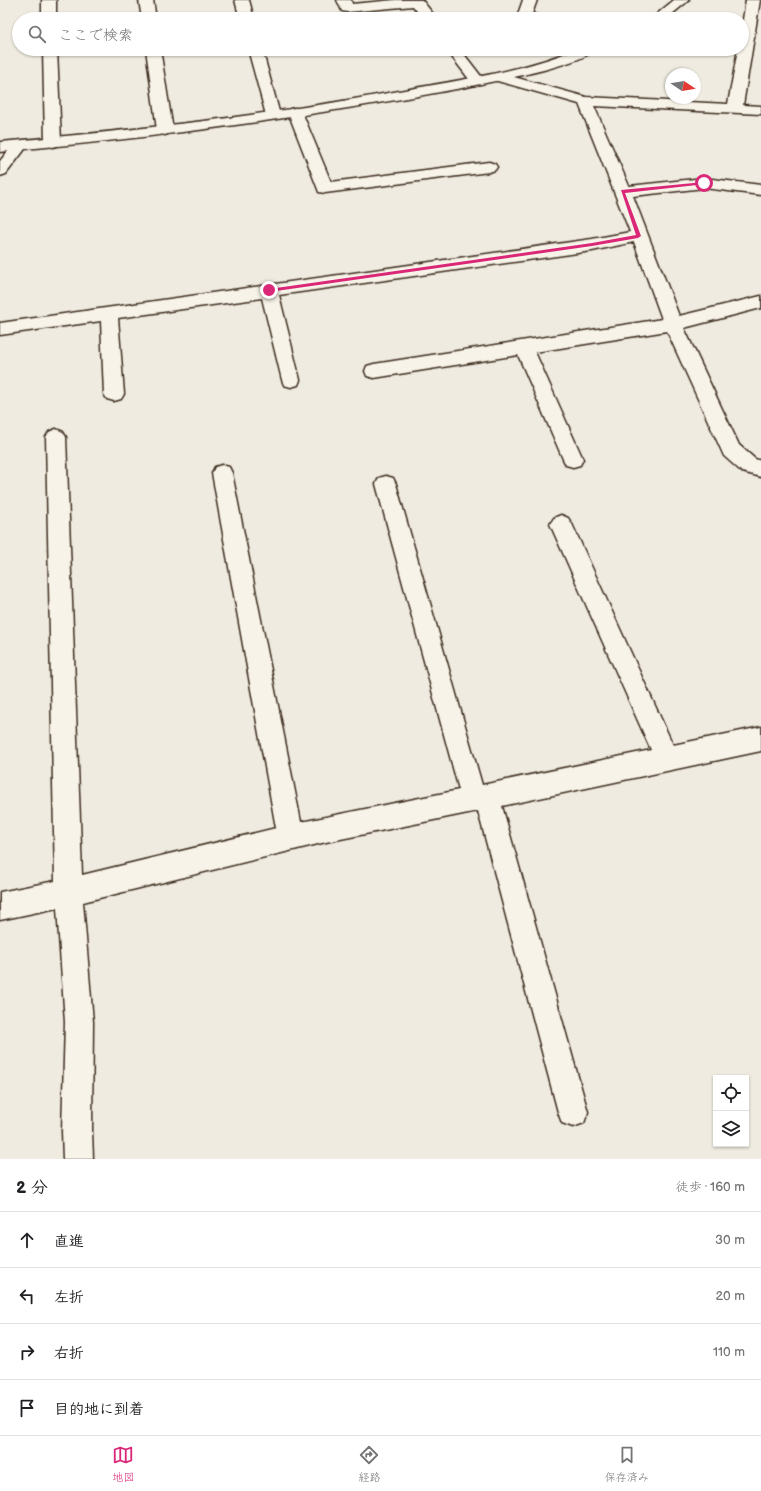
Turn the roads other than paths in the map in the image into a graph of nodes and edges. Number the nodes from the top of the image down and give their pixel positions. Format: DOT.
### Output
graph roads {
  1 [pos="49,0"];
  2 [pos="146,0"];
  3 [pos="242,0"];
  4 [pos="344,0"];
  5 [pos="530,0"];
  6 [pos="682,0"];
  7 [pos="753,0"];
  8 [pos="418,1"];
  9 [pos="49,12"];
  10 [pos="148,12"];
  11 [pos="245,12"];
  12 [pos="425,12"];
  13 [pos="526,12"];
  14 [pos="667,12"];
  15 [pos="749,24"];
  16 [pos="50,56"];
  17 [pos="154,56"];
  18 [pos="257,56"];
  19 [pos="458,56"];
  20 [pos="572,56"];
  21 [pos="744,56"];
  22 [pos="499,77"];
  23 [pos="477,80"];
  24 [pos="585,101"];
  25 [pos="735,108"];
  26 [pos="761,110"];
  27 [pos="295,112"];
  28 [pos="273,115"];
  29 [pos="165,130"];
  30 [pos="53,142"];
  31 [pos="20,146"];
  32 [pos="0,147"];
  33 [pos="488,167"];
  34 [pos="0,171"];
  35 [pos="761,190"];
  36 [pos="623,192"];
  37 [pos="638,236"];
  38 [pos="269,290"];
  39 [pos="761,302"];
  40 [pos="109,313"];
  41 [pos="673,324"];
  42 [pos="0,329"];
  43 [pos="524,348"];
  44 [pos="374,371"];
  45 [pos="291,380"];
  46 [pos="114,394"];
  47 [pos="56,437"];
  48 [pos="573,459"];
  49 [pos="761,469"];
  50 [pos="222,473"];
  51 [pos="386,484"];
  52 [pos="561,524"];
  53 [pos="761,739"];
  54 [pos="667,759"];
  55 [pos="481,799"];
  56 [pos="291,838"];
  57 [pos="69,892"];
  58 [pos="0,906"];
  59 [pos="574,1112"];
  60 [pos="78,1159"];
  1 -- 9 [label="street"];
  2 -- 10 [label="street"];
  3 -- 11 [label="street"];
  4 -- 8 [label="street"];
  5 -- 13 [label="street"];
  6 -- 14 [label="street"];
  7 -- 15 [label="street"];
  8 -- 12 [label="street"];
  16 -- 30 [label="street"];
  17 -- 29 [label="street"];
  18 -- 28 [label="street"];
  19 -- 23 [label="street"];
  20 -- 22 [label="street"];
  21 -- 25 [label="street"];
  22 -- 23 [label="street"];
  22 -- 24 [label="street"];
  23 -- 27 [label="street"];
  24 -- 25 [label="street"];
  24 -- 36 [label="street"];
  25 -- 26 [label="street"];
  27 -- 28 [label="street"];
  27 -- 33 [label="street"];
  28 -- 29 [label="street"];
  29 -- 30 [label="street"];
  30 -- 31 [label="street"];
  31 -- 32 [label="street"];
  31 -- 34 [label="street"];
  35 -- 36 [label="street"];
  36 -- 37 [label="street"];
  37 -- 38 [label="street"];
  37 -- 41 [label="street"];
  38 -- 40 [label="street"];
  38 -- 45 [label="street"];
  39 -- 41 [label="street"];
  40 -- 42 [label="street"];
  40 -- 46 [label="street"];
  41 -- 43 [label="street"];
  41 -- 49 [label="street"];
  43 -- 44 [label="street"];
  43 -- 48 [label="street"];
  47 -- 57 [label="street"];
  50 -- 56 [label="street"];
  51 -- 55 [label="street"];
  52 -- 54 [label="street"];
  53 -- 54 [label="street"];
  54 -- 55 [label="street"];
  55 -- 56 [label="street"];
  55 -- 59 [label="street"];
  56 -- 57 [label="street"];
  57 -- 58 [label="street"];
  57 -- 60 [label="street"];
}
